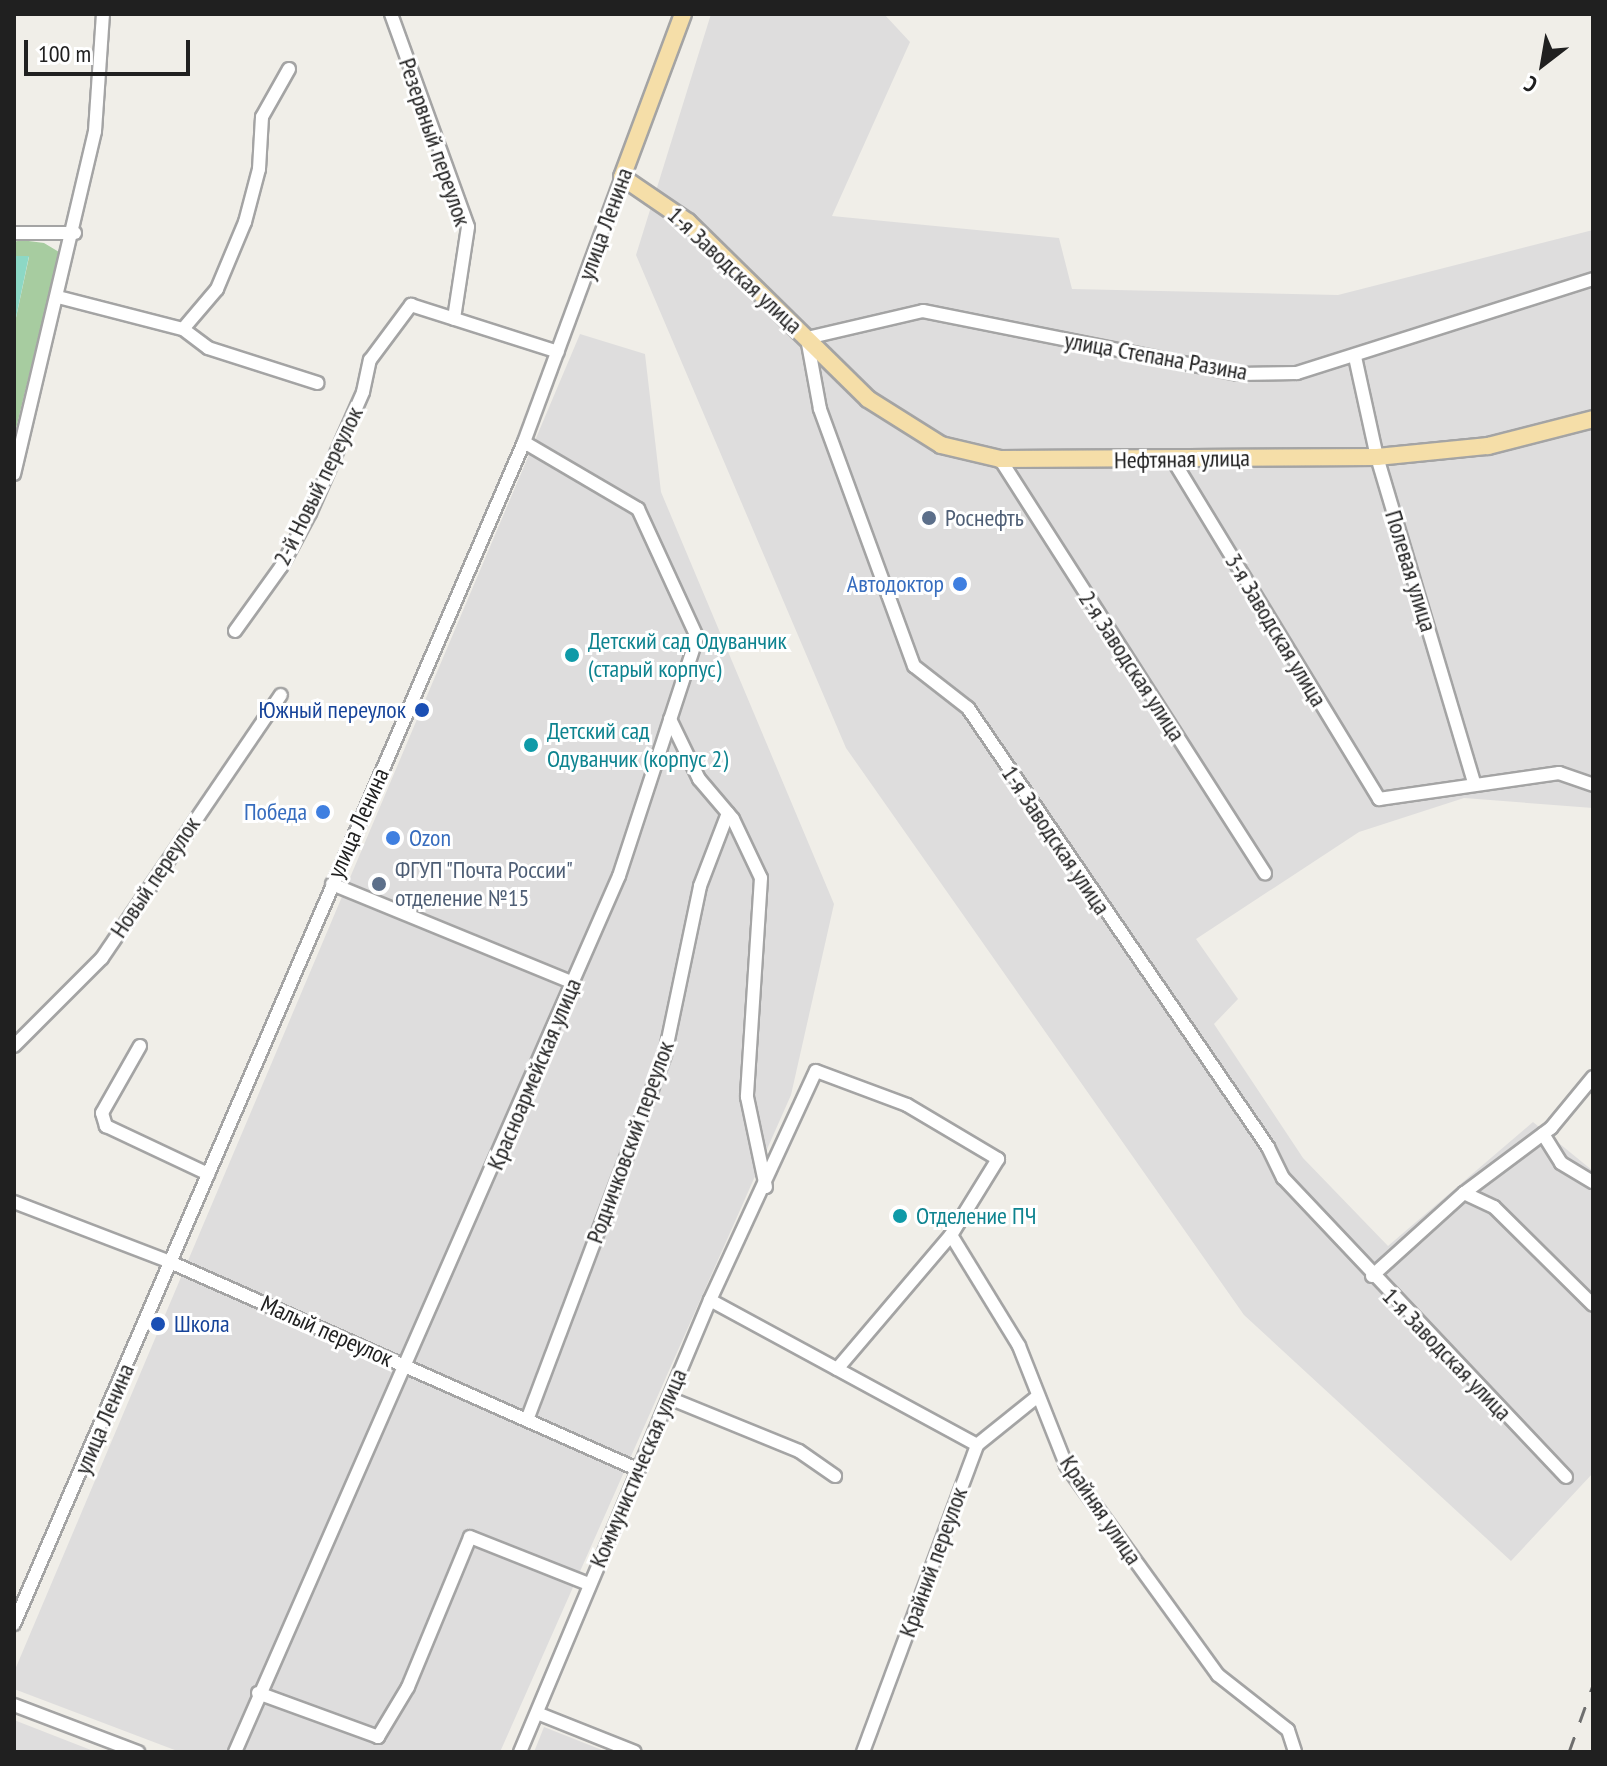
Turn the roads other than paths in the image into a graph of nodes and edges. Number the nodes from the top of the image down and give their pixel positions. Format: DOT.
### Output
graph roads {
  1 [pos="103,14"];
  2 [pos="391,14"];
  3 [pos="683,14"];
  4 [pos="289,69"];
  5 [pos="622,177"];
  6 [pos="14,233"];
  7 [pos="75,233"];
  8 [pos="1593,279"];
  9 [pos="58,297"];
  10 [pos="454,319"];
  11 [pos="183,329"];
  12 [pos="807,338"];
  13 [pos="558,352"];
  14 [pos="1355,357"];
  15 [pos="318,383"];
  16 [pos="1593,419"];
  17 [pos="524,442"];
  18 [pos="1377,457"];
  19 [pos="1000,459"];
  20 [pos="1173,460"];
  21 [pos="14,474"];
  22 [pos="235,631"];
  23 [pos="281,695"];
  24 [pos="670,719"];
  25 [pos="1474,783"];
  26 [pos="1593,785"];
  27 [pos="728,813"];
  28 [pos="1265,873"];
  29 [pos="332,884"];
  30 [pos="573,983"];
  31 [pos="14,1046"];
  32 [pos="140,1046"];
  33 [pos="1593,1077"];
  34 [pos="1543,1134"];
  35 [pos="208,1174"];
  36 [pos="1593,1182"];
  37 [pos="766,1187"];
  38 [pos="1464,1193"];
  39 [pos="14,1202"];
  40 [pos="951,1235"];
  41 [pos="170,1262"];
  42 [pos="1372,1276"];
  43 [pos="710,1300"];
  44 [pos="1593,1305"];
  45 [pos="408,1366"];
  46 [pos="837,1369"];
  47 [pos="1038,1396"];
  48 [pos="669,1398"];
  49 [pos="527,1420"];
  50 [pos="977,1445"];
  51 [pos="637,1469"];
  52 [pos="835,1476"];
  53 [pos="1566,1477"];
  54 [pos="589,1584"];
  55 [pos="14,1624"];
  56 [pos="258,1693"];
  57 [pos="14,1705"];
  58 [pos="537,1713"];
  59 [pos="138,1752"];
  60 [pos="235,1752"];
  61 [pos="520,1752"];
  62 [pos="635,1752"];
  63 [pos="863,1752"];
  64 [pos="1295,1752"];
  1 -- 7 [label="street"];
  2 -- 10 [label="street, Резервный переулок"];
  3 -- 5 [label="main road, улица Ленина"];
  4 -- 11 [label="street"];
  5 -- 12 [label="main road, 1-я Заводская улица"];
  5 -- 13 [label="street, улица Ленина"];
  6 -- 7 [label="street"];
  7 -- 9 [label="street"];
  8 -- 14 [label="street, улица Степана Разина"];
  9 -- 11 [label="street, 2-й Новый переулок"];
  9 -- 21 [label="street"];
  10 -- 13 [label="street, 2-й Новый переулок"];
  10 -- 22 [label="street, 2-й Новый переулок"];
  11 -- 15 [label="street, 2-й Новый переулок"];
  12 -- 14 [label="street, улица Степана Разина"];
  12 -- 19 [label="main road, Нефтяная улица"];
  12 -- 42 [label="street, 1-я Заводская улица"];
  13 -- 17 [label="street, улица Ленина"];
  14 -- 18 [label="street, Полевая улица"];
  16 -- 18 [label="main road, Нефтяная улица"];
  17 -- 24 [label="street, Красноармейская улица"];
  17 -- 29 [label="street, улица Ленина"];
  18 -- 20 [label="main road, Нефтяная улица"];
  18 -- 25 [label="street, Полевая улица"];
  19 -- 20 [label="main road, Нефтяная улица"];
  19 -- 28 [label="street, 2-я Заводская улица"];
  20 -- 25 [label="street, 3-я Заводская улица"];
  23 -- 31 [label="street, Новый переулок"];
  24 -- 27 [label="street"];
  24 -- 30 [label="street, Красноармейская улица"];
  25 -- 26 [label="street"];
  27 -- 37 [label="street"];
  27 -- 49 [label="street, Родничковский переулок"];
  29 -- 30 [label="street"];
  29 -- 35 [label="street, улица Ленина"];
  30 -- 45 [label="street, Красноармейская улица"];
  32 -- 35 [label="street"];
  33 -- 34 [label="street"];
  34 -- 36 [label="street"];
  34 -- 38 [label="street"];
  35 -- 41 [label="street, улица Ленина"];
  37 -- 40 [label="street, Коммунистическая улица"];
  37 -- 43 [label="street, Коммунистическая улица"];
  38 -- 42 [label="street"];
  38 -- 44 [label="street"];
  39 -- 41 [label="street, Малый переулок"];
  40 -- 46 [label="street"];
  40 -- 47 [label="street, Крайняя улица"];
  41 -- 45 [label="street, Малый переулок"];
  41 -- 55 [label="street, улица Ленина"];
  42 -- 53 [label="street, 1-я Заводская улица"];
  43 -- 46 [label="street"];
  43 -- 48 [label="street, Коммунистическая улица"];
  45 -- 49 [label="street, Малый переулок"];
  45 -- 56 [label="street, Красноармейская улица"];
  46 -- 50 [label="street"];
  47 -- 50 [label="street"];
  47 -- 64 [label="street, Крайняя улица"];
  48 -- 51 [label="street, Коммунистическая улица"];
  48 -- 52 [label="street"];
  49 -- 51 [label="street, Малый переулок"];
  50 -- 63 [label="street, Крайний переулок"];
  51 -- 54 [label="street, Коммунистическая улица"];
  54 -- 56 [label="street"];
  54 -- 58 [label="street, Коммунистическая улица"];
  56 -- 60 [label="street, Красноармейская улица"];
  57 -- 59 [label="street"];
  58 -- 61 [label="street, Коммунистическая улица"];
  58 -- 62 [label="street"];
}
